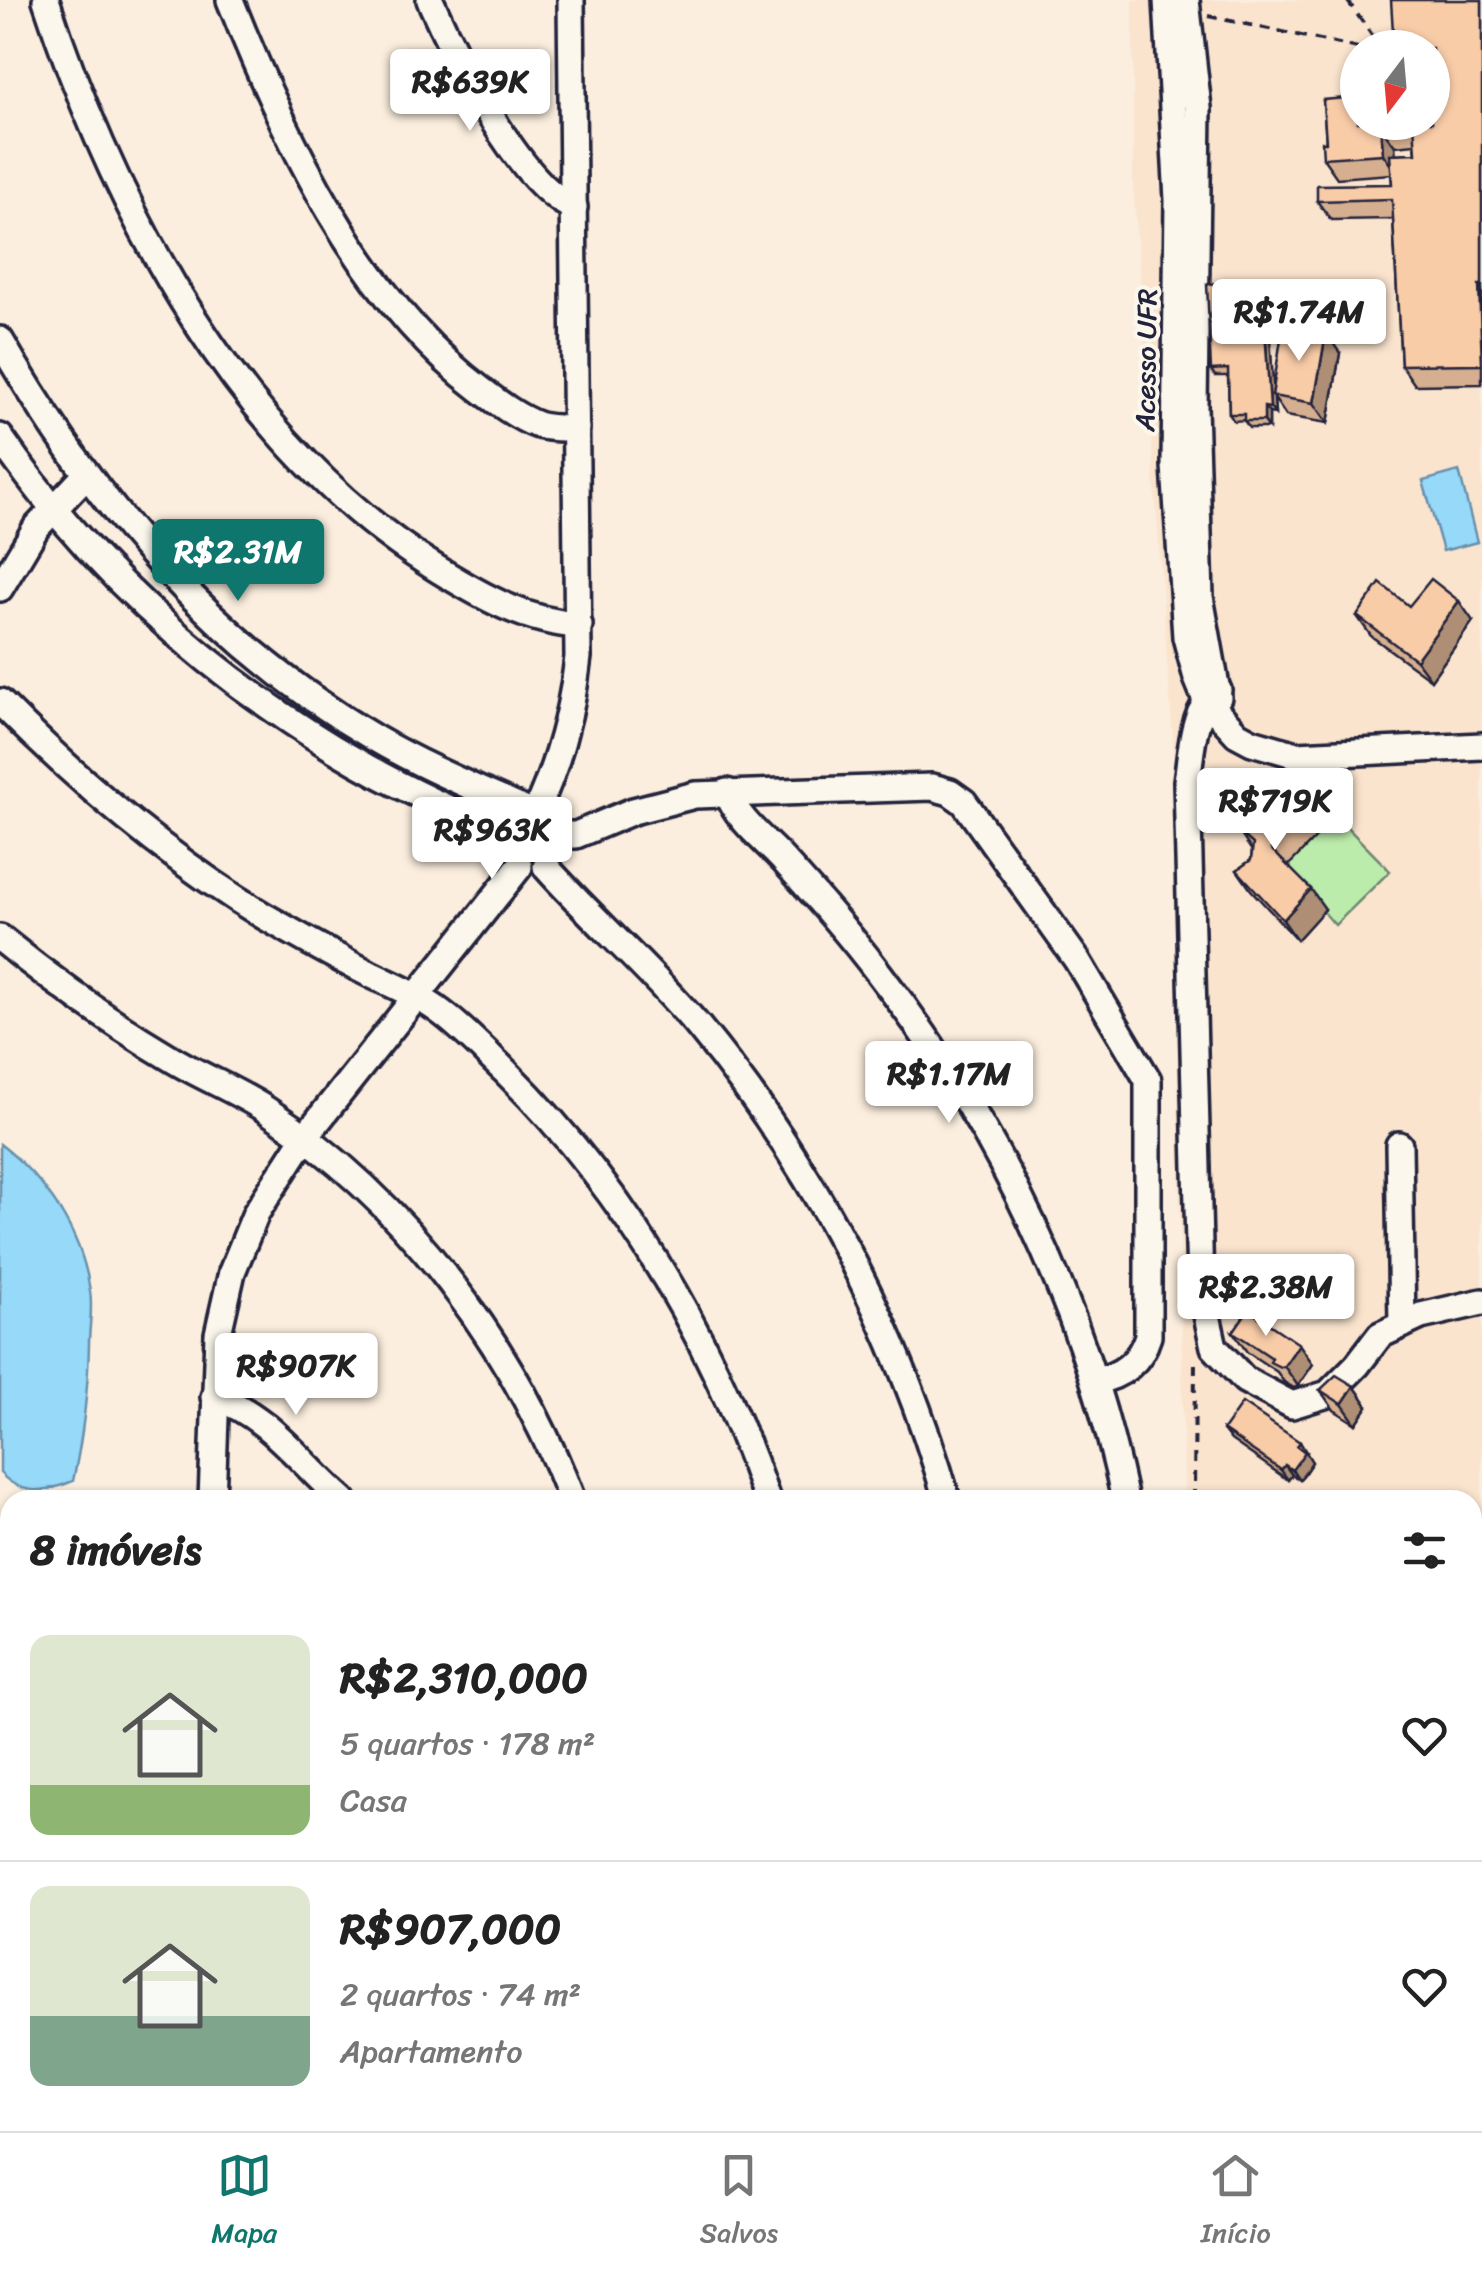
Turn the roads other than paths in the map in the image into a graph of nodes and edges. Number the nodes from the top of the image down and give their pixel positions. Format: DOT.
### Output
graph roads {
  1 [pos="46,0"];
  2 [pos="230,0"];
  3 [pos="430,0"];
  4 [pos="572,0"];
  5 [pos="1167,0"];
  6 [pos="1192,7"];
  7 [pos="574,207"];
  8 [pos="1186,332"];
  9 [pos="0,340"];
  10 [pos="576,428"];
  11 [pos="0,437"];
  12 [pos="86,475"];
  13 [pos="52,508"];
  14 [pos="0,588"];
  15 [pos="578,624"];
  16 [pos="1214,700"];
  17 [pos="0,702"];
  18 [pos="1482,746"];
  19 [pos="727,792"];
  20 [pos="531,811"];
  21 [pos="561,835"];
  22 [pos="502,836"];
  23 [pos="546,866"];
  24 [pos="519,867"];
  25 [pos="0,938"];
  26 [pos="417,996"];
  27 [pos="305,1137"];
  28 [pos="1399,1145"];
  29 [pos="1482,1302"];
  30 [pos="1402,1325"];
  31 [pos="1096,1381"];
  32 [pos="214,1396"];
  33 [pos="212,1490"];
  34 [pos="333,1490"];
  35 [pos="567,1490"];
  36 [pos="763,1490"];
  37 [pos="944,1490"];
  38 [pos="1123,1490"];
  1 -- 15 [label="street"];
  2 -- 10 [label="street"];
  3 -- 7 [label="street"];
  4 -- 7 [label="street"];
  5 -- 8 [label="street, Acesso UFR"];
  6 -- 8 [label="street"];
  7 -- 10 [label="street"];
  8 -- 16 [label="street"];
  9 -- 12 [label="street"];
  10 -- 15 [label="street"];
  11 -- 13 [label="street"];
  12 -- 13 [label="street"];
  12 -- 20 [label="street"];
  13 -- 14 [label="street"];
  13 -- 22 [label="street"];
  15 -- 20 [label="street"];
  16 -- 18 [label="street"];
  16 -- 30 [label="street"];
  17 -- 26 [label="street"];
  19 -- 21 [label="street"];
  19 -- 31 [label="street"];
  19 -- 31 [label="street"];
  20 -- 21 [label="street"];
  20 -- 22 [label="street"];
  21 -- 23 [label="street"];
  22 -- 24 [label="street"];
  23 -- 24 [label="street"];
  23 -- 37 [label="street"];
  24 -- 26 [label="street"];
  25 -- 27 [label="street"];
  26 -- 27 [label="street"];
  26 -- 36 [label="street"];
  27 -- 32 [label="street"];
  27 -- 35 [label="street"];
  28 -- 30 [label="street"];
  29 -- 30 [label="street"];
  31 -- 38 [label="street"];
  32 -- 33 [label="street"];
  32 -- 34 [label="street"];
}
